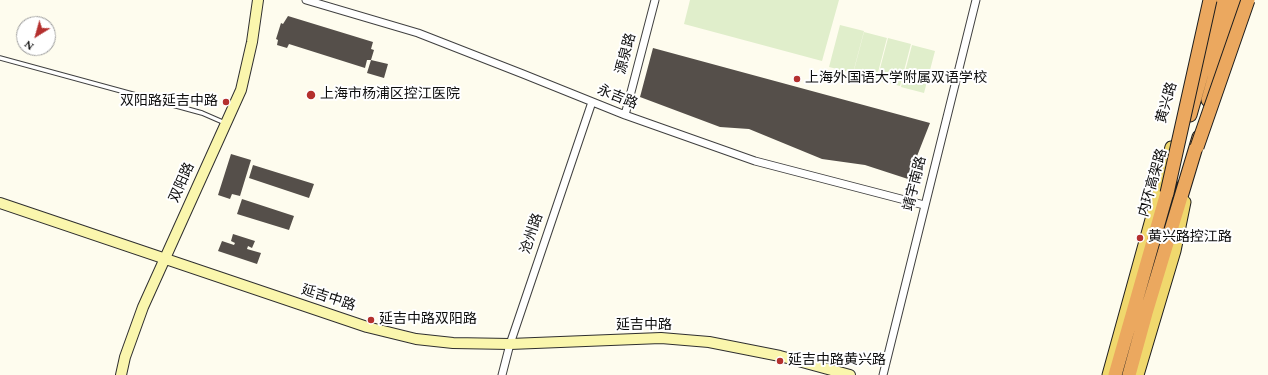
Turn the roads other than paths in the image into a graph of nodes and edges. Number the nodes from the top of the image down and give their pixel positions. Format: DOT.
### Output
graph roads {
  1 [pos="258,0"];
  2 [pos="306,0"];
  3 [pos="654,0"];
  4 [pos="976,0"];
  5 [pos="1211,0"];
  6 [pos="1223,0"];
  7 [pos="1236,0"];
  8 [pos="1240,0"];
  9 [pos="1248,0"];
  10 [pos="0,58"];
  11 [pos="592,102"];
  12 [pos="625,116"];
  13 [pos="226,123"];
  14 [pos="1197,147"];
  15 [pos="1168,193"];
  16 [pos="0,203"];
  17 [pos="924,205"];
  18 [pos="164,259"];
  19 [pos="510,344"];
  20 [pos="121,375"];
  21 [pos="502,375"];
  22 [pos="850,375"];
  23 [pos="883,375"];
  24 [pos="1108,375"];
  25 [pos="1115,375"];
  26 [pos="1129,375"];
  27 [pos="1138,375"];
  1 -- 13 [label="street, 双阳路"];
  2 -- 11 [label="street, 永吉路"];
  3 -- 12 [label="street, 源泉路"];
  4 -- 17 [label="street, 靖宇南路"];
  5 -- 15 [label="highway, bridge"];
  5 -- 24 [label="main road, 黄兴路"];
  6 -- 15 [label="highway, 内环高架路, bridge"];
  7 -- 14 [label="highway, bridge"];
  8 -- 27 [label="main road"];
  9 -- 14 [label="highway, bridge"];
  10 -- 13 [label="lane"];
  11 -- 12 [label="street, 永吉路"];
  11 -- 19 [label="street, 沧州路"];
  12 -- 17 [label="street, 永吉路"];
  13 -- 18 [label="street, 双阳路"];
  14 -- 26 [label="highway"];
  15 -- 25 [label="highway, 内环高架路"];
  16 -- 18 [label="street, 延吉中路"];
  17 -- 23 [label="street, 靖宇南路"];
  18 -- 19 [label="street, 延吉中路"];
  18 -- 20 [label="street, 双阳路"];
  19 -- 21 [label="street, 沧州路"];
  19 -- 22 [label="street, 延吉中路"];
}
